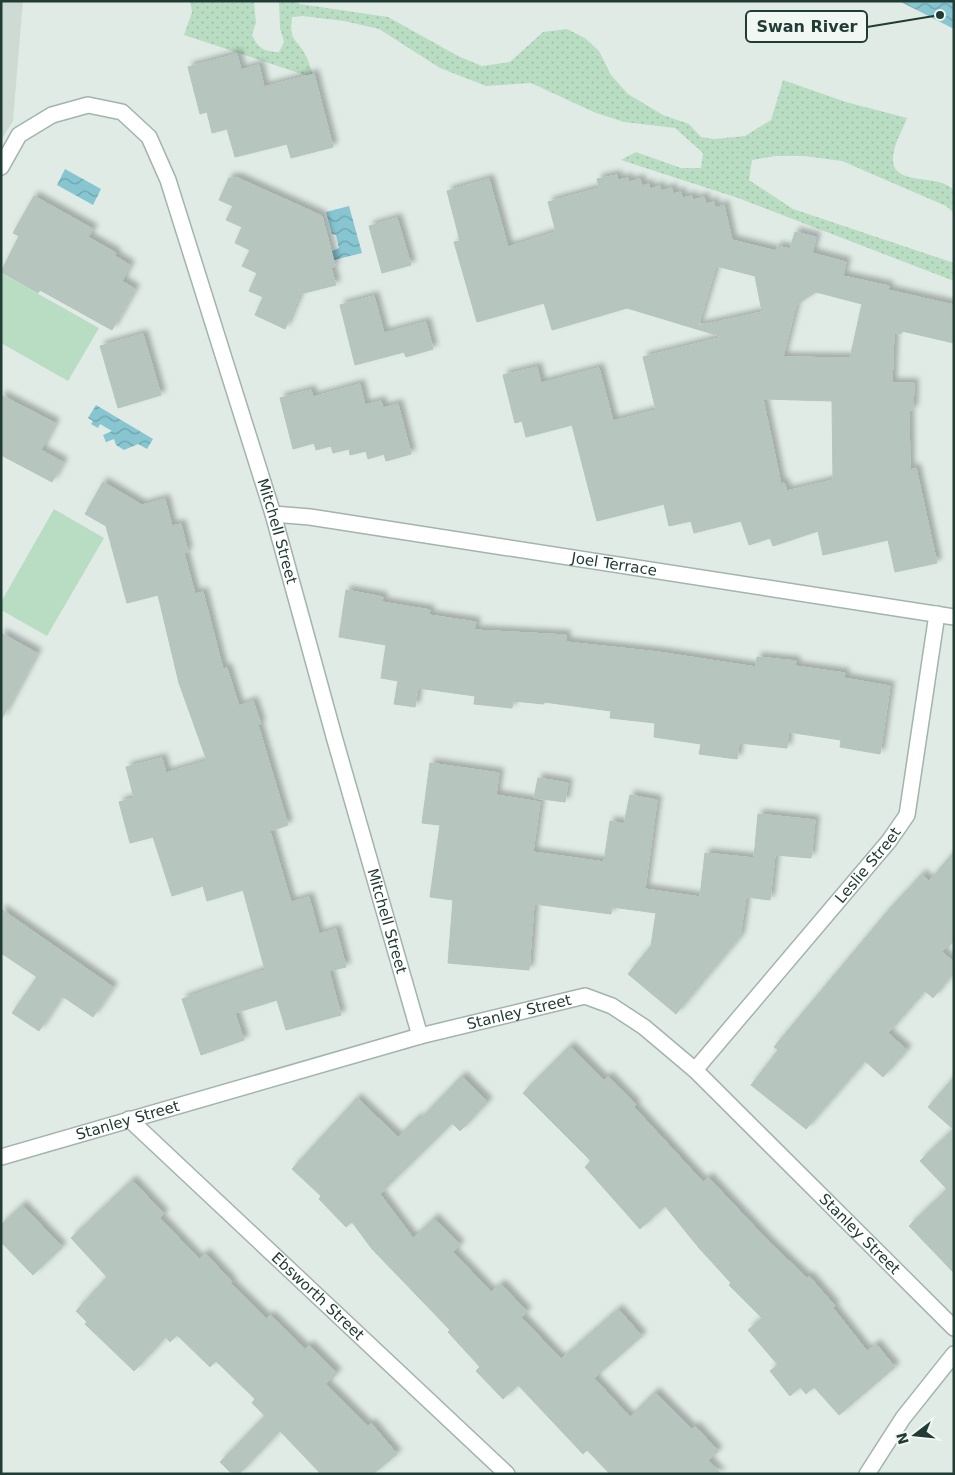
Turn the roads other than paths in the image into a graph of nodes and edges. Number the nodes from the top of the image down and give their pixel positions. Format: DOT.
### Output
graph roads {
  1 [pos="1,167"];
  2 [pos="273,514"];
  3 [pos="937,614"];
  4 [pos="954,617"];
  5 [pos="420,1036"];
  6 [pos="695,1070"];
  7 [pos="129,1119"];
  8 [pos="1,1157"];
  9 [pos="954,1328"];
  10 [pos="954,1354"];
  11 [pos="507,1474"];
  12 [pos="867,1474"];
  1 -- 2 [label="street, Mitchell Street"];
  2 -- 3 [label="street, Joel Terrace"];
  2 -- 5 [label="street, Mitchell Street"];
  3 -- 4 [label="street, Joel Terrace"];
  3 -- 6 [label="street, Leslie Street"];
  5 -- 6 [label="street, Stanley Street"];
  5 -- 7 [label="street, Stanley Street"];
  6 -- 9 [label="street, Stanley Street"];
  7 -- 8 [label="street, Stanley Street"];
  7 -- 11 [label="street, Ebsworth Street"];
  10 -- 12 [label="street"];
}
